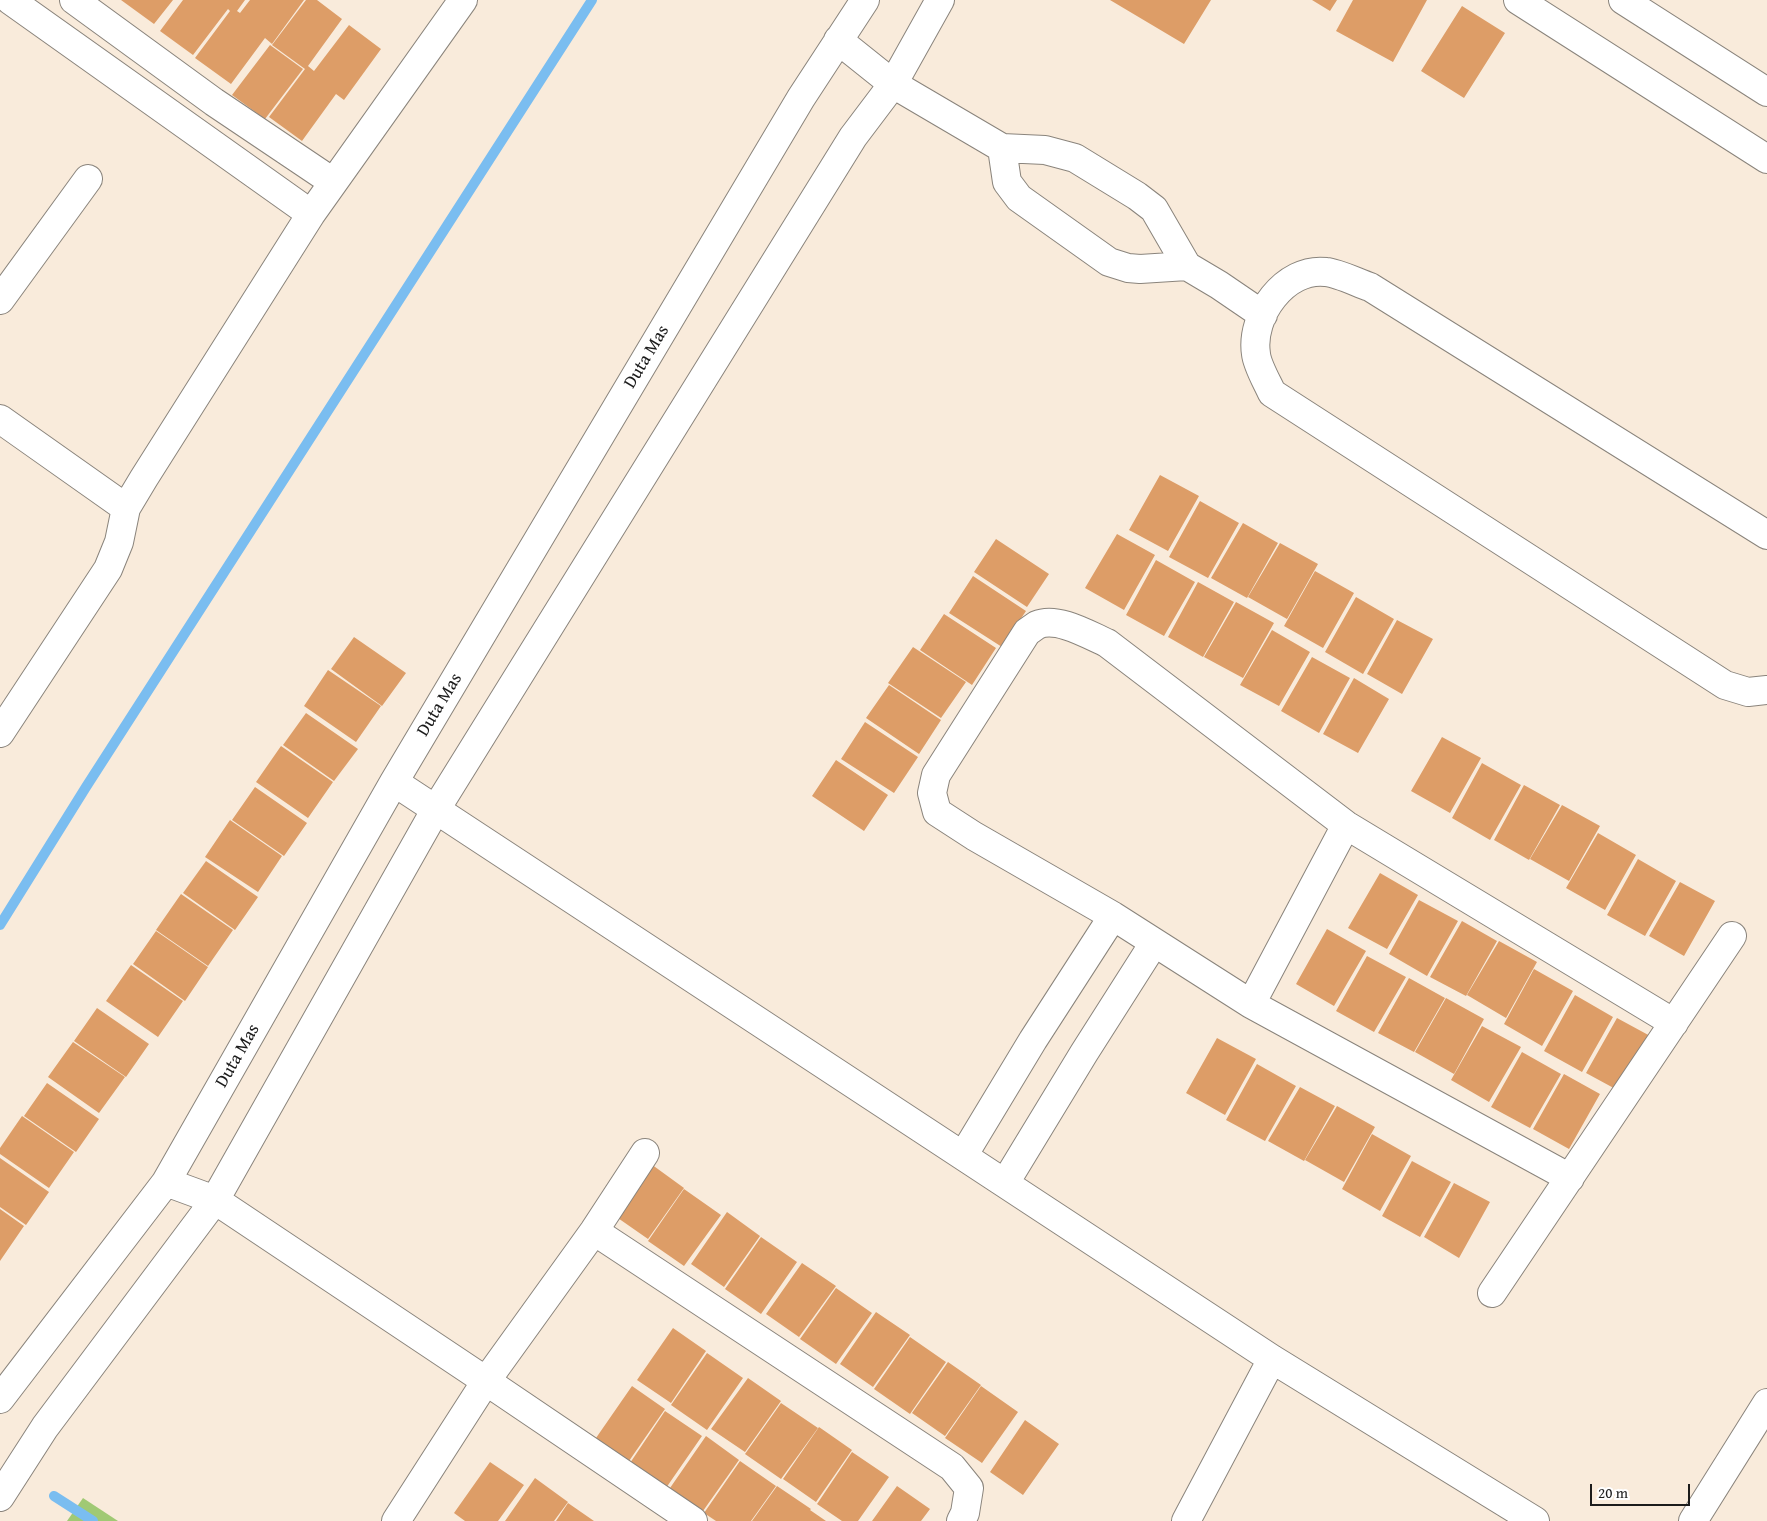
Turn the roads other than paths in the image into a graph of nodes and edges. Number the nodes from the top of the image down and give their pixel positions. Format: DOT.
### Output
graph roads {
  1 [pos="10,0"];
  2 [pos="74,0"];
  3 [pos="462,0"];
  4 [pos="865,0"];
  5 [pos="940,0"];
  6 [pos="1518,0"];
  7 [pos="1623,0"];
  8 [pos="838,40"];
  9 [pos="893,84"];
  10 [pos="1767,92"];
  11 [pos="1002,148"];
  12 [pos="1767,159"];
  13 [pos="88,179"];
  14 [pos="333,182"];
  15 [pos="311,214"];
  16 [pos="1187,266"];
  17 [pos="9,268"];
  18 [pos="0,300"];
  19 [pos="1263,315"];
  20 [pos="0,419"];
  21 [pos="126,508"];
  22 [pos="1767,535"];
  23 [pos="1767,690"];
  24 [pos="0,733"];
  25 [pos="394,782"];
  26 [pos="436,809"];
  27 [pos="1346,825"];
  28 [pos="1113,916"];
  29 [pos="1732,936"];
  30 [pos="1154,943"];
  31 [pos="1251,1004"];
  32 [pos="1674,1023"];
  33 [pos="645,1153"];
  34 [pos="963,1156"];
  35 [pos="1570,1178"];
  36 [pos="166,1182"];
  37 [pos="1004,1183"];
  38 [pos="214,1200"];
  39 [pos="594,1231"];
  40 [pos="1492,1294"];
  41 [pos="1272,1359"];
  42 [pos="486,1381"];
  43 [pos="0,1399"];
  44 [pos="1767,1403"];
  45 [pos="0,1497"];
  46 [pos="396,1521"];
  47 [pos="693,1521"];
  48 [pos="961,1521"];
  49 [pos="1186,1521"];
  50 [pos="1535,1521"];
  51 [pos="1693,1521"];
  1 -- 15 [label="street"];
  2 -- 14 [label="street"];
  3 -- 14 [label="street"];
  4 -- 8 [label="street, Duta Mas"];
  5 -- 9 [label="street"];
  6 -- 12 [label="street"];
  7 -- 10 [label="street"];
  8 -- 9 [label="street"];
  8 -- 25 [label="street, Duta Mas"];
  9 -- 11 [label="street"];
  9 -- 26 [label="street"];
  11 -- 16 [label="street"];
  11 -- 16 [label="street"];
  13 -- 17 [label="street"];
  14 -- 15 [label="street"];
  15 -- 21 [label="street"];
  16 -- 19 [label="street"];
  17 -- 18 [label="street"];
  19 -- 22 [label="street"];
  19 -- 23 [label="street"];
  20 -- 21 [label="street"];
  21 -- 24 [label="street"];
  25 -- 26 [label="street"];
  25 -- 36 [label="street, Duta Mas"];
  26 -- 34 [label="street"];
  26 -- 38 [label="street"];
  27 -- 28 [label="street"];
  27 -- 31 [label="street"];
  27 -- 32 [label="street"];
  28 -- 30 [label="street"];
  28 -- 34 [label="street"];
  29 -- 32 [label="street"];
  30 -- 31 [label="street"];
  30 -- 37 [label="street"];
  31 -- 35 [label="street"];
  32 -- 35 [label="street"];
  33 -- 39 [label="street"];
  34 -- 37 [label="street"];
  35 -- 40 [label="street"];
  36 -- 38 [label="street"];
  36 -- 43 [label="street, Duta Mas"];
  37 -- 41 [label="street"];
  38 -- 42 [label="street"];
  38 -- 45 [label="street"];
  39 -- 42 [label="street"];
  39 -- 48 [label="street"];
  41 -- 49 [label="street"];
  41 -- 50 [label="street"];
  42 -- 46 [label="street"];
  42 -- 47 [label="street"];
  44 -- 51 [label="street"];
}
